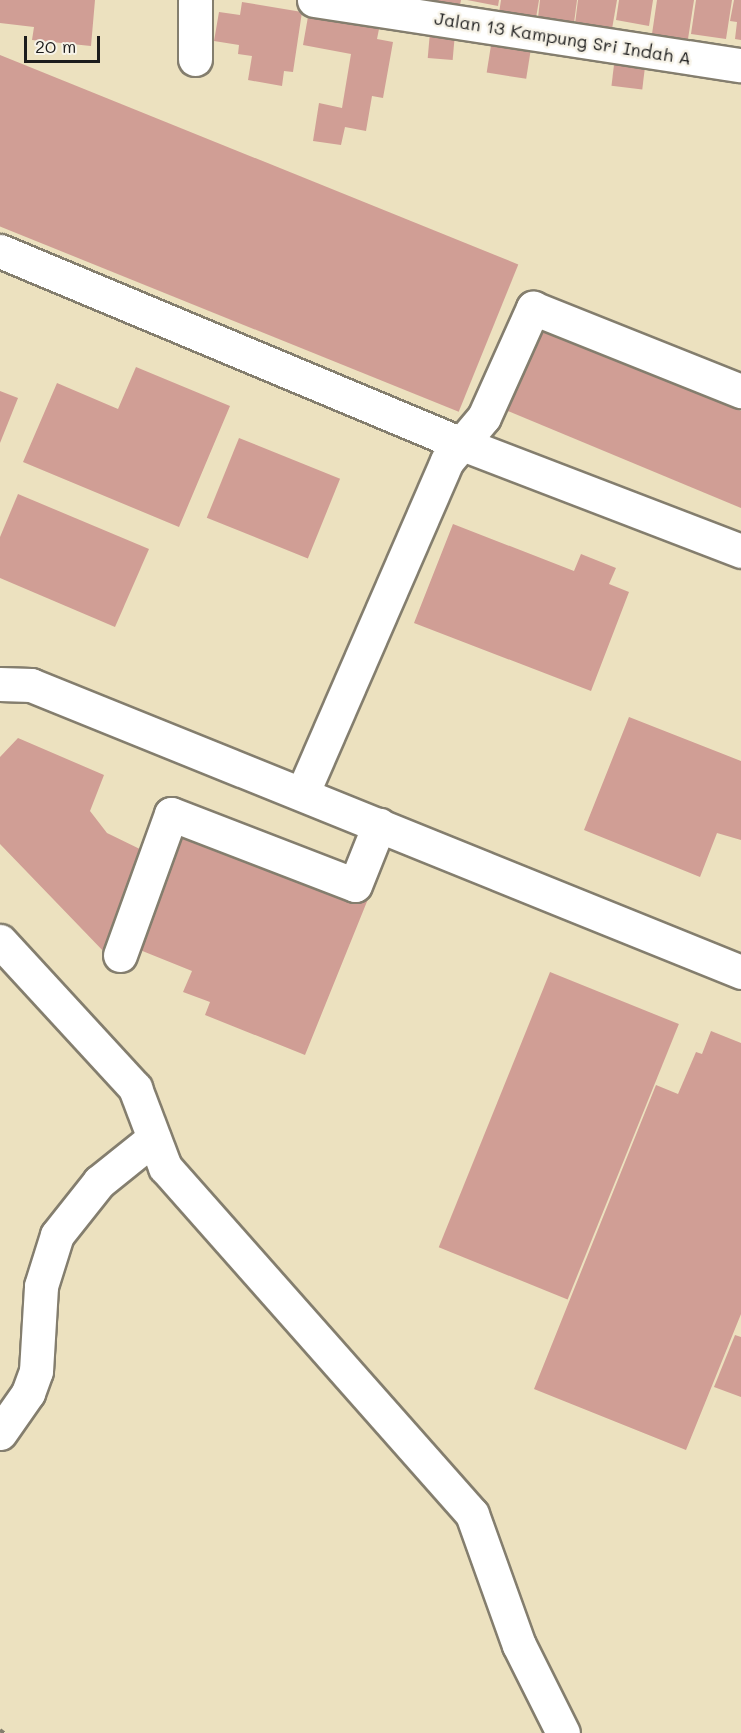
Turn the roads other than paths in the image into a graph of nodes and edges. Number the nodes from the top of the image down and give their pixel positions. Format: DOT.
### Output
graph roads {
  1 [pos="195,0"];
  2 [pos="314,0"];
  3 [pos="195,59"];
  4 [pos="741,65"];
  5 [pos="0,251"];
  6 [pos="741,391"];
  7 [pos="460,443"];
  8 [pos="741,551"];
  9 [pos="0,684"];
  10 [pos="303,792"];
  11 [pos="379,825"];
  12 [pos="0,941"];
  13 [pos="120,955"];
  14 [pos="741,972"];
  15 [pos="154,1138"];
  16 [pos="0,1433"];
  17 [pos="563,1733"];
  1 -- 3 [label="street"];
  2 -- 4 [label="street, Jalan 13 Kampung Sri Indah A"];
  5 -- 7 [label="street"];
  6 -- 7 [label="street"];
  7 -- 8 [label="street"];
  7 -- 10 [label="street"];
  9 -- 10 [label="street"];
  10 -- 11 [label="street"];
  11 -- 13 [label="street"];
  11 -- 14 [label="street"];
  12 -- 15 [label="street"];
  15 -- 16 [label="street"];
  15 -- 17 [label="street"];
}
